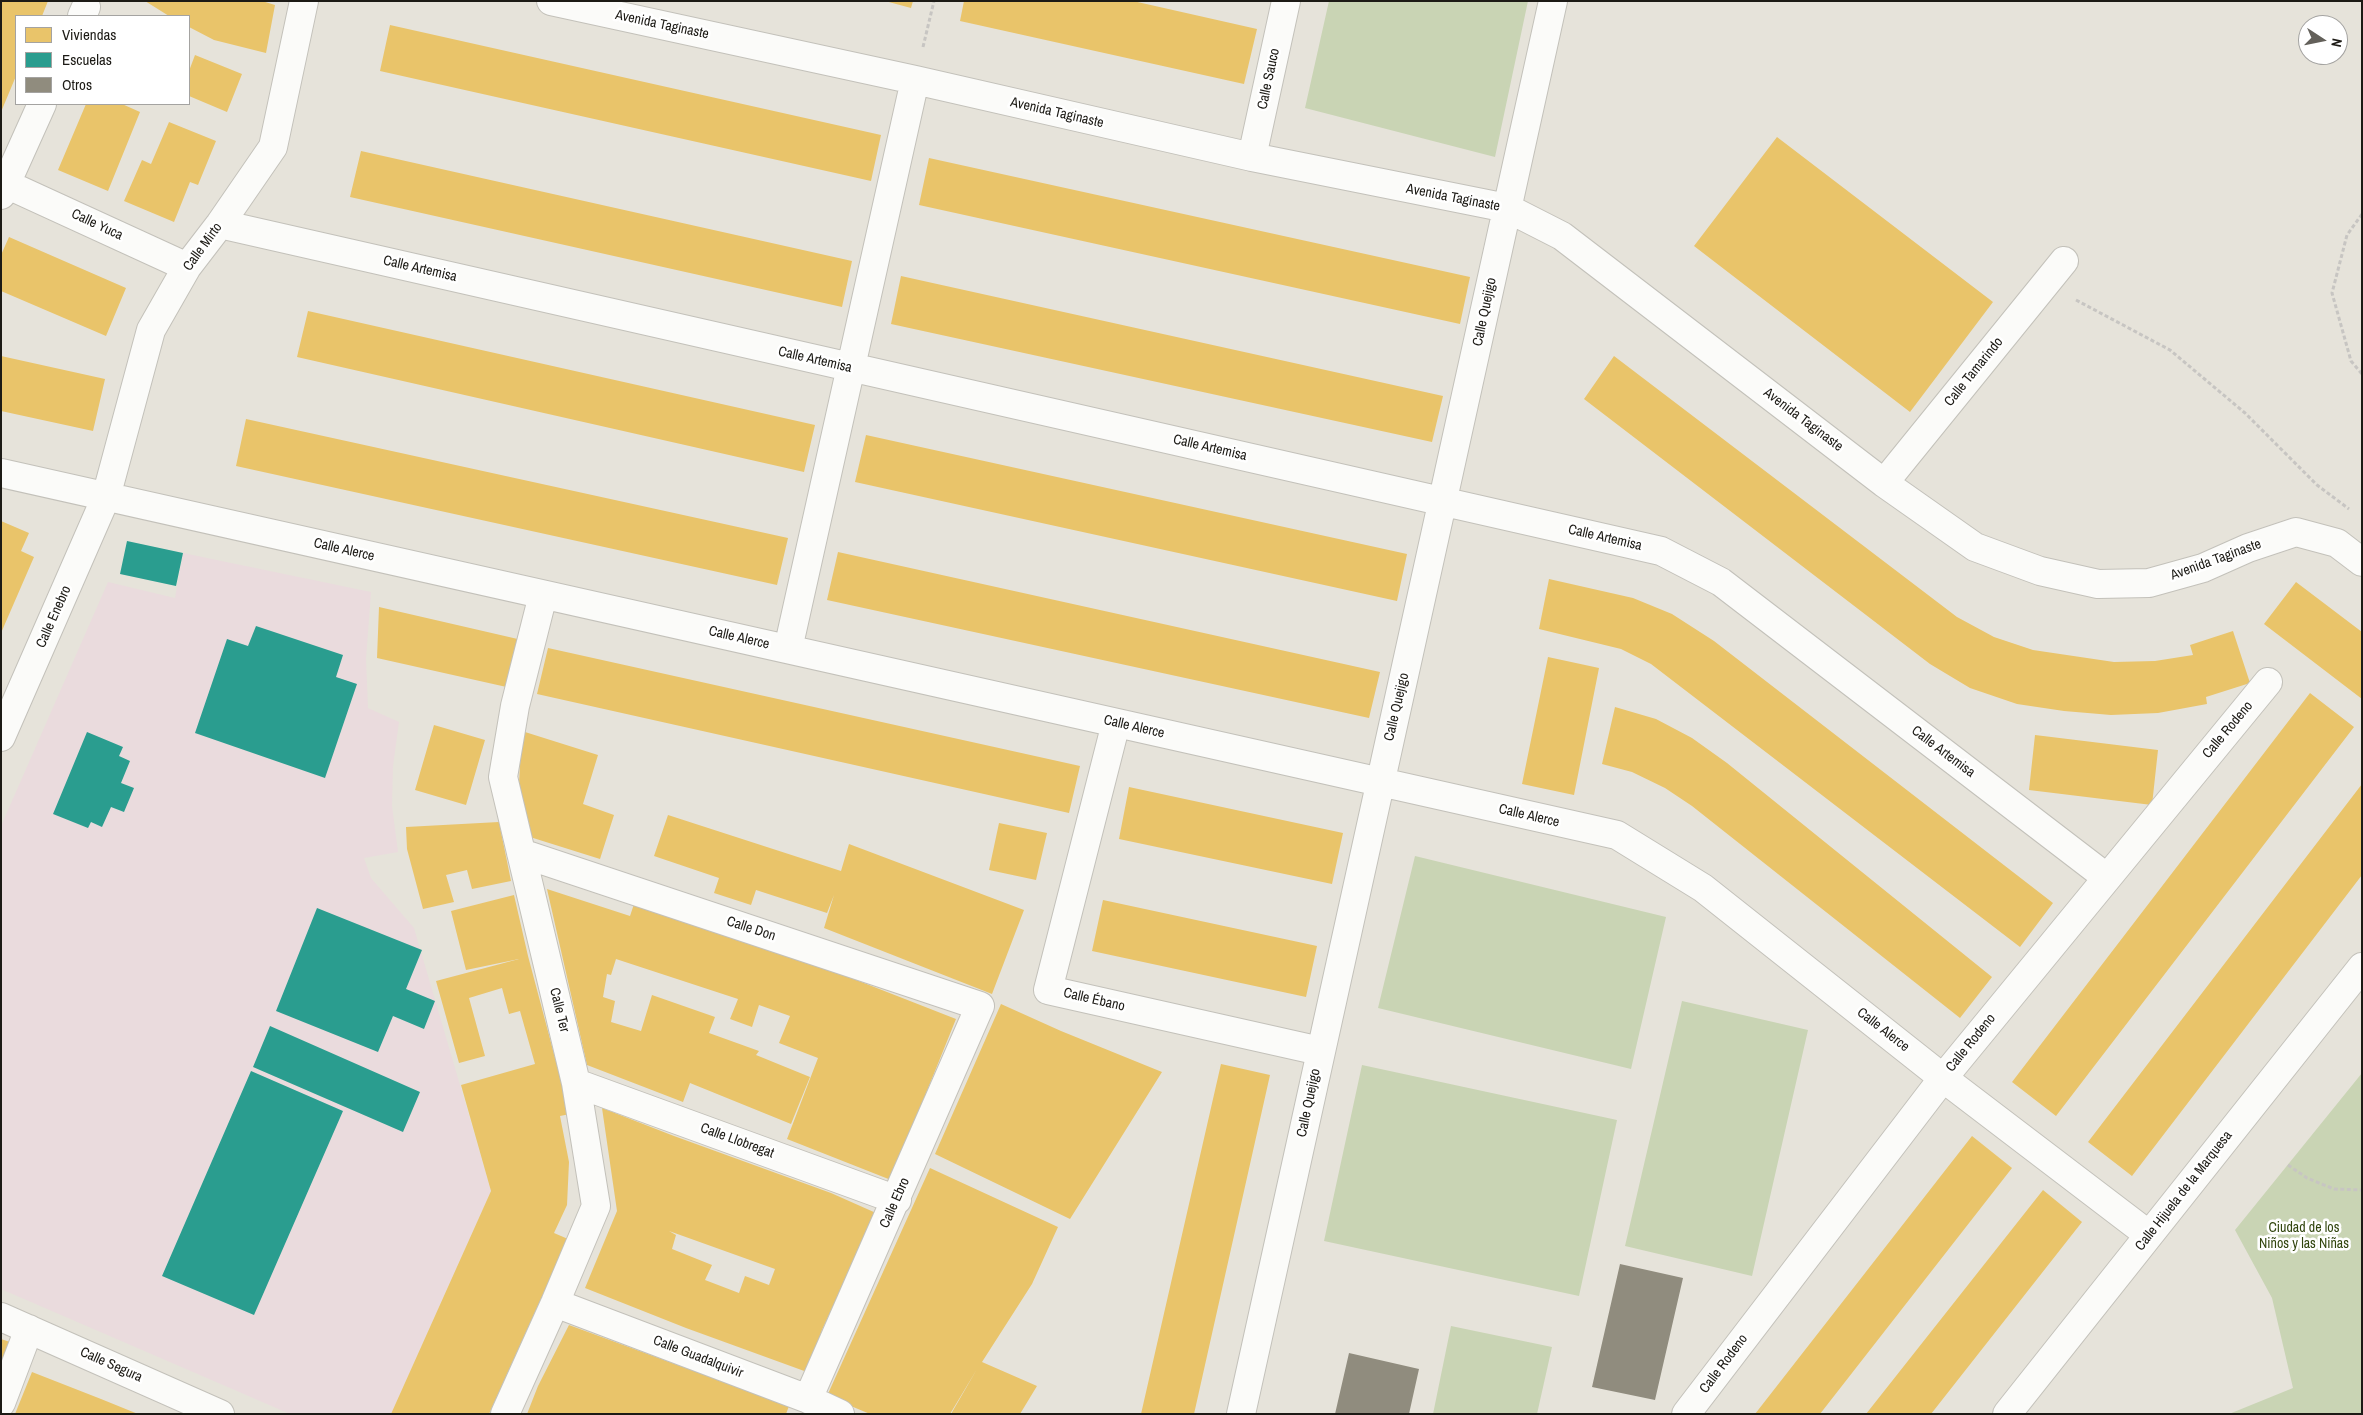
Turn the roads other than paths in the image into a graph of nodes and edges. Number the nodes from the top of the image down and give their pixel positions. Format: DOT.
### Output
graph roads {
  1 [pos="304,1"];
  2 [pos="1286,1"];
  3 [pos="1553,1"];
  4 [pos="562,2"];
  5 [pos="915,80"];
  6 [pos="42,105"];
  7 [pos="1252,157"];
  8 [pos="4,190"];
  9 [pos="1508,208"];
  10 [pos="220,224"];
  11 [pos="2064,261"];
  12 [pos="187,267"];
  13 [pos="851,368"];
  14 [pos="1,474"];
  15 [pos="1884,482"];
  16 [pos="106,497"];
  17 [pos="1443,500"];
  18 [pos="2362,562"];
  19 [pos="543,595"];
  20 [pos="788,650"];
  21 [pos="2268,682"];
  22 [pos="1116,723"];
  23 [pos="1,737"];
  24 [pos="1380,782"];
  25 [pos="521,853"];
  26 [pos="2106,877"];
  27 [pos="2362,967"];
  28 [pos="980,1006"];
  29 [pos="1320,1051"];
  30 [pos="1943,1078"];
  31 [pos="576,1083"];
  32 [pos="897,1200"];
  33 [pos="2149,1235"];
  34 [pos="555,1303"];
  35 [pos="1,1317"];
  36 [pos="29,1329"];
  37 [pos="808,1399"];
  38 [pos="1,1403"];
  39 [pos="220,1414"];
  40 [pos="505,1414"];
  41 [pos="840,1414"];
  42 [pos="1241,1414"];
  43 [pos="1686,1414"];
  44 [pos="2007,1414"];
  1 -- 10 [label="street, Calle Mirto"];
  2 -- 7 [label="street, Calle Sauco"];
  3 -- 9 [label="street, Calle Quejigo"];
  4 -- 5 [label="street, Avenida Taginaste"];
  5 -- 7 [label="street, Avenida Taginaste"];
  5 -- 13 [label="street"];
  6 -- 8 [label="street, Calle Yuca"];
  7 -- 9 [label="street, Avenida Taginaste"];
  8 -- 12 [label="street, Calle Yuca"];
  9 -- 15 [label="street, Avenida Taginaste"];
  9 -- 17 [label="street, Calle Quejigo"];
  10 -- 12 [label="street, Calle Mirto"];
  10 -- 13 [label="street, Calle Artemisa"];
  11 -- 15 [label="street, Calle Tamarindo"];
  12 -- 16 [label="street, Calle Mirto"];
  13 -- 17 [label="street, Calle Artemisa"];
  13 -- 20 [label="street"];
  14 -- 16 [label="street, Calle Alerce"];
  15 -- 18 [label="street, Avenida Taginaste"];
  16 -- 19 [label="street, Calle Alerce"];
  16 -- 23 [label="street, Calle Enebro"];
  17 -- 24 [label="street, Calle Quejigo"];
  17 -- 26 [label="street, Calle Artemisa"];
  19 -- 20 [label="street, Calle Alerce"];
  19 -- 25 [label="street, Calle Ter"];
  20 -- 22 [label="street, Calle Alerce"];
  21 -- 26 [label="street, Calle Rodeno"];
  22 -- 24 [label="street, Calle Alerce"];
  22 -- 29 [label="street, Calle Ébano"];
  24 -- 29 [label="street, Calle Quejigo"];
  24 -- 30 [label="street, Calle Alerce"];
  25 -- 28 [label="street, Calle Don"];
  25 -- 31 [label="street, Calle Ter"];
  26 -- 30 [label="street, Calle Rodeno"];
  27 -- 33 [label="street, Calle Hijuela de la Marquesa"];
  28 -- 32 [label="street, Calle Ebro"];
  29 -- 42 [label="street, Calle Quejigo"];
  30 -- 33 [label="street, Calle Alerce"];
  30 -- 43 [label="street, Calle Rodeno"];
  31 -- 32 [label="street, Calle Llobregat"];
  31 -- 34 [label="street, Calle Ter"];
  32 -- 37 [label="street, Calle Ebro"];
  33 -- 44 [label="street, Calle Hijuela de la Marquesa"];
  34 -- 37 [label="street, Calle Guadalquivir"];
  34 -- 40 [label="street, Calle Ter"];
  35 -- 36 [label="street, Calle Segura"];
  36 -- 38 [label="street"];
  36 -- 39 [label="street, Calle Segura"];
  37 -- 41 [label="street, Calle Guadalquivir"];
}
